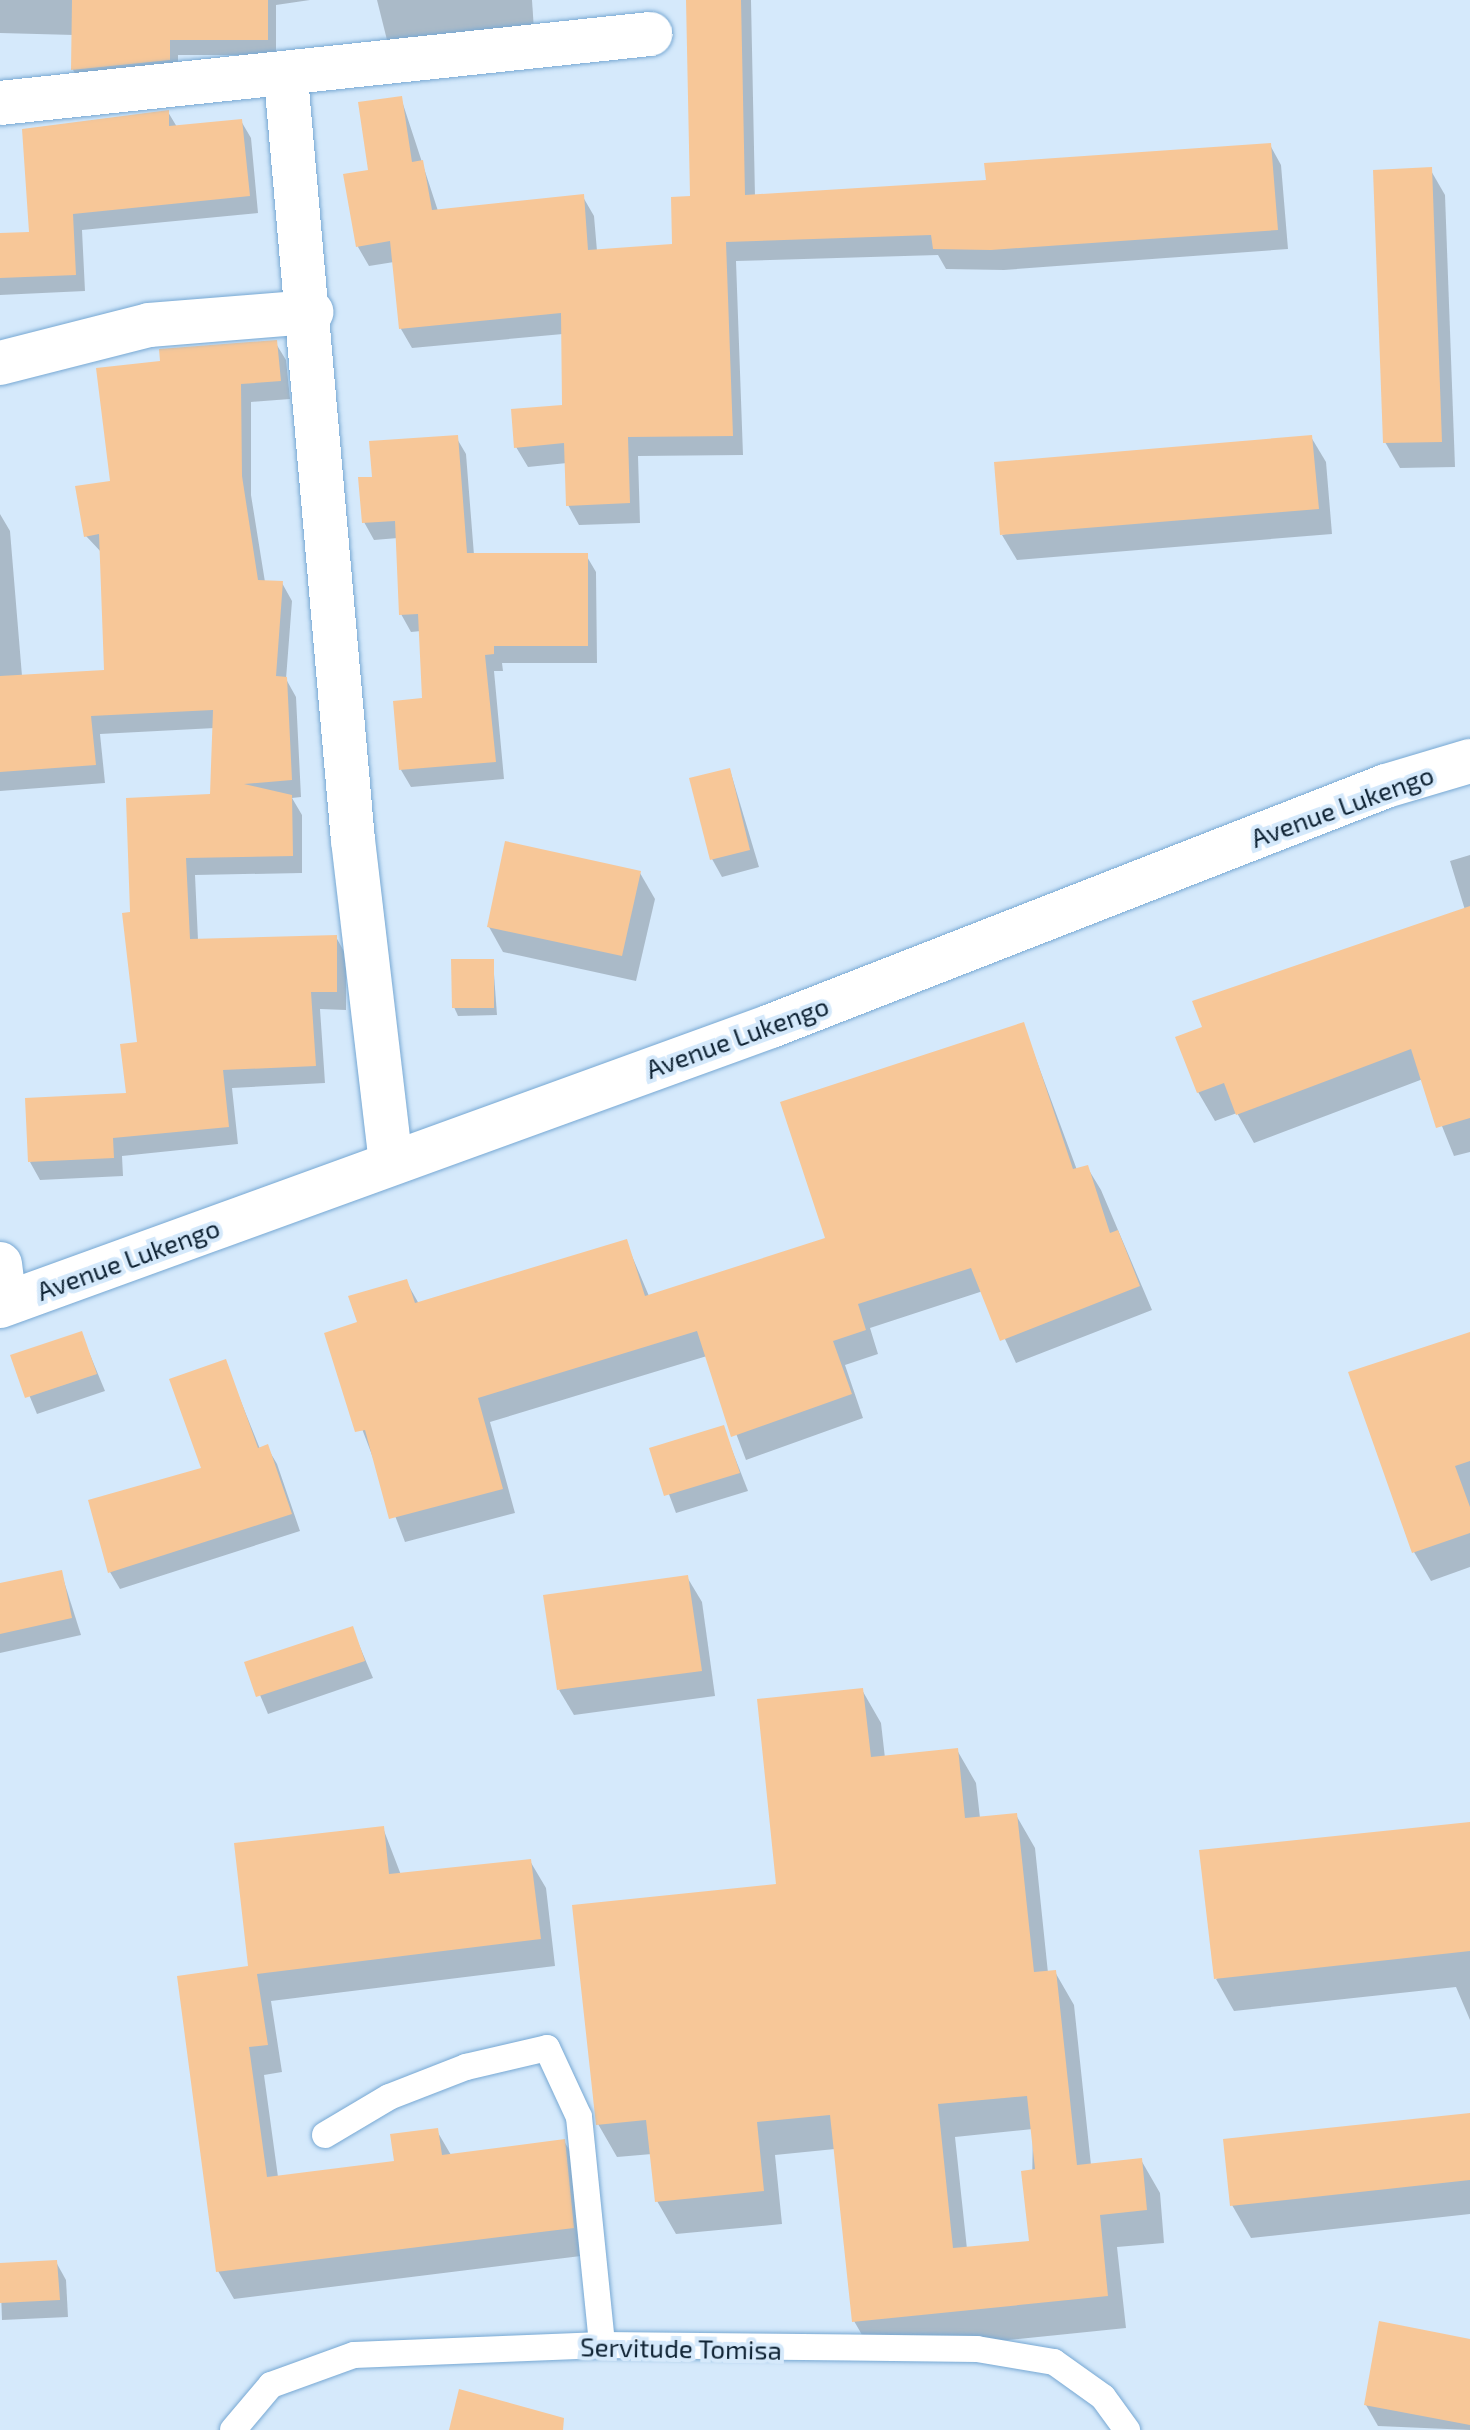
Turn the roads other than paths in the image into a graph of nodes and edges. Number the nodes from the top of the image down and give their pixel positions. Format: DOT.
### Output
graph roads {
  1 [pos="650,34"];
  2 [pos="286,78"];
  3 [pos="0,103"];
  4 [pos="311,312"];
  5 [pos="0,363"];
  6 [pos="1470,761"];
  7 [pos="391,1163"];
  8 [pos="2,1291"];
  9 [pos="325,2135"];
  10 [pos="602,2345"];
  11 [pos="233,2430"];
  12 [pos="1127,2430"];
  1 -- 2 [label="street"];
  2 -- 3 [label="street"];
  2 -- 4 [label="street"];
  4 -- 5 [label="street"];
  4 -- 7 [label="street"];
  6 -- 7 [label="street, Avenue Lukengo"];
  7 -- 8 [label="street, Avenue Lukengo"];
  9 -- 10 [label="lane"];
  10 -- 11 [label="lane, Servitude Tomisa"];
  10 -- 12 [label="lane, Servitude Tomisa"];
}
